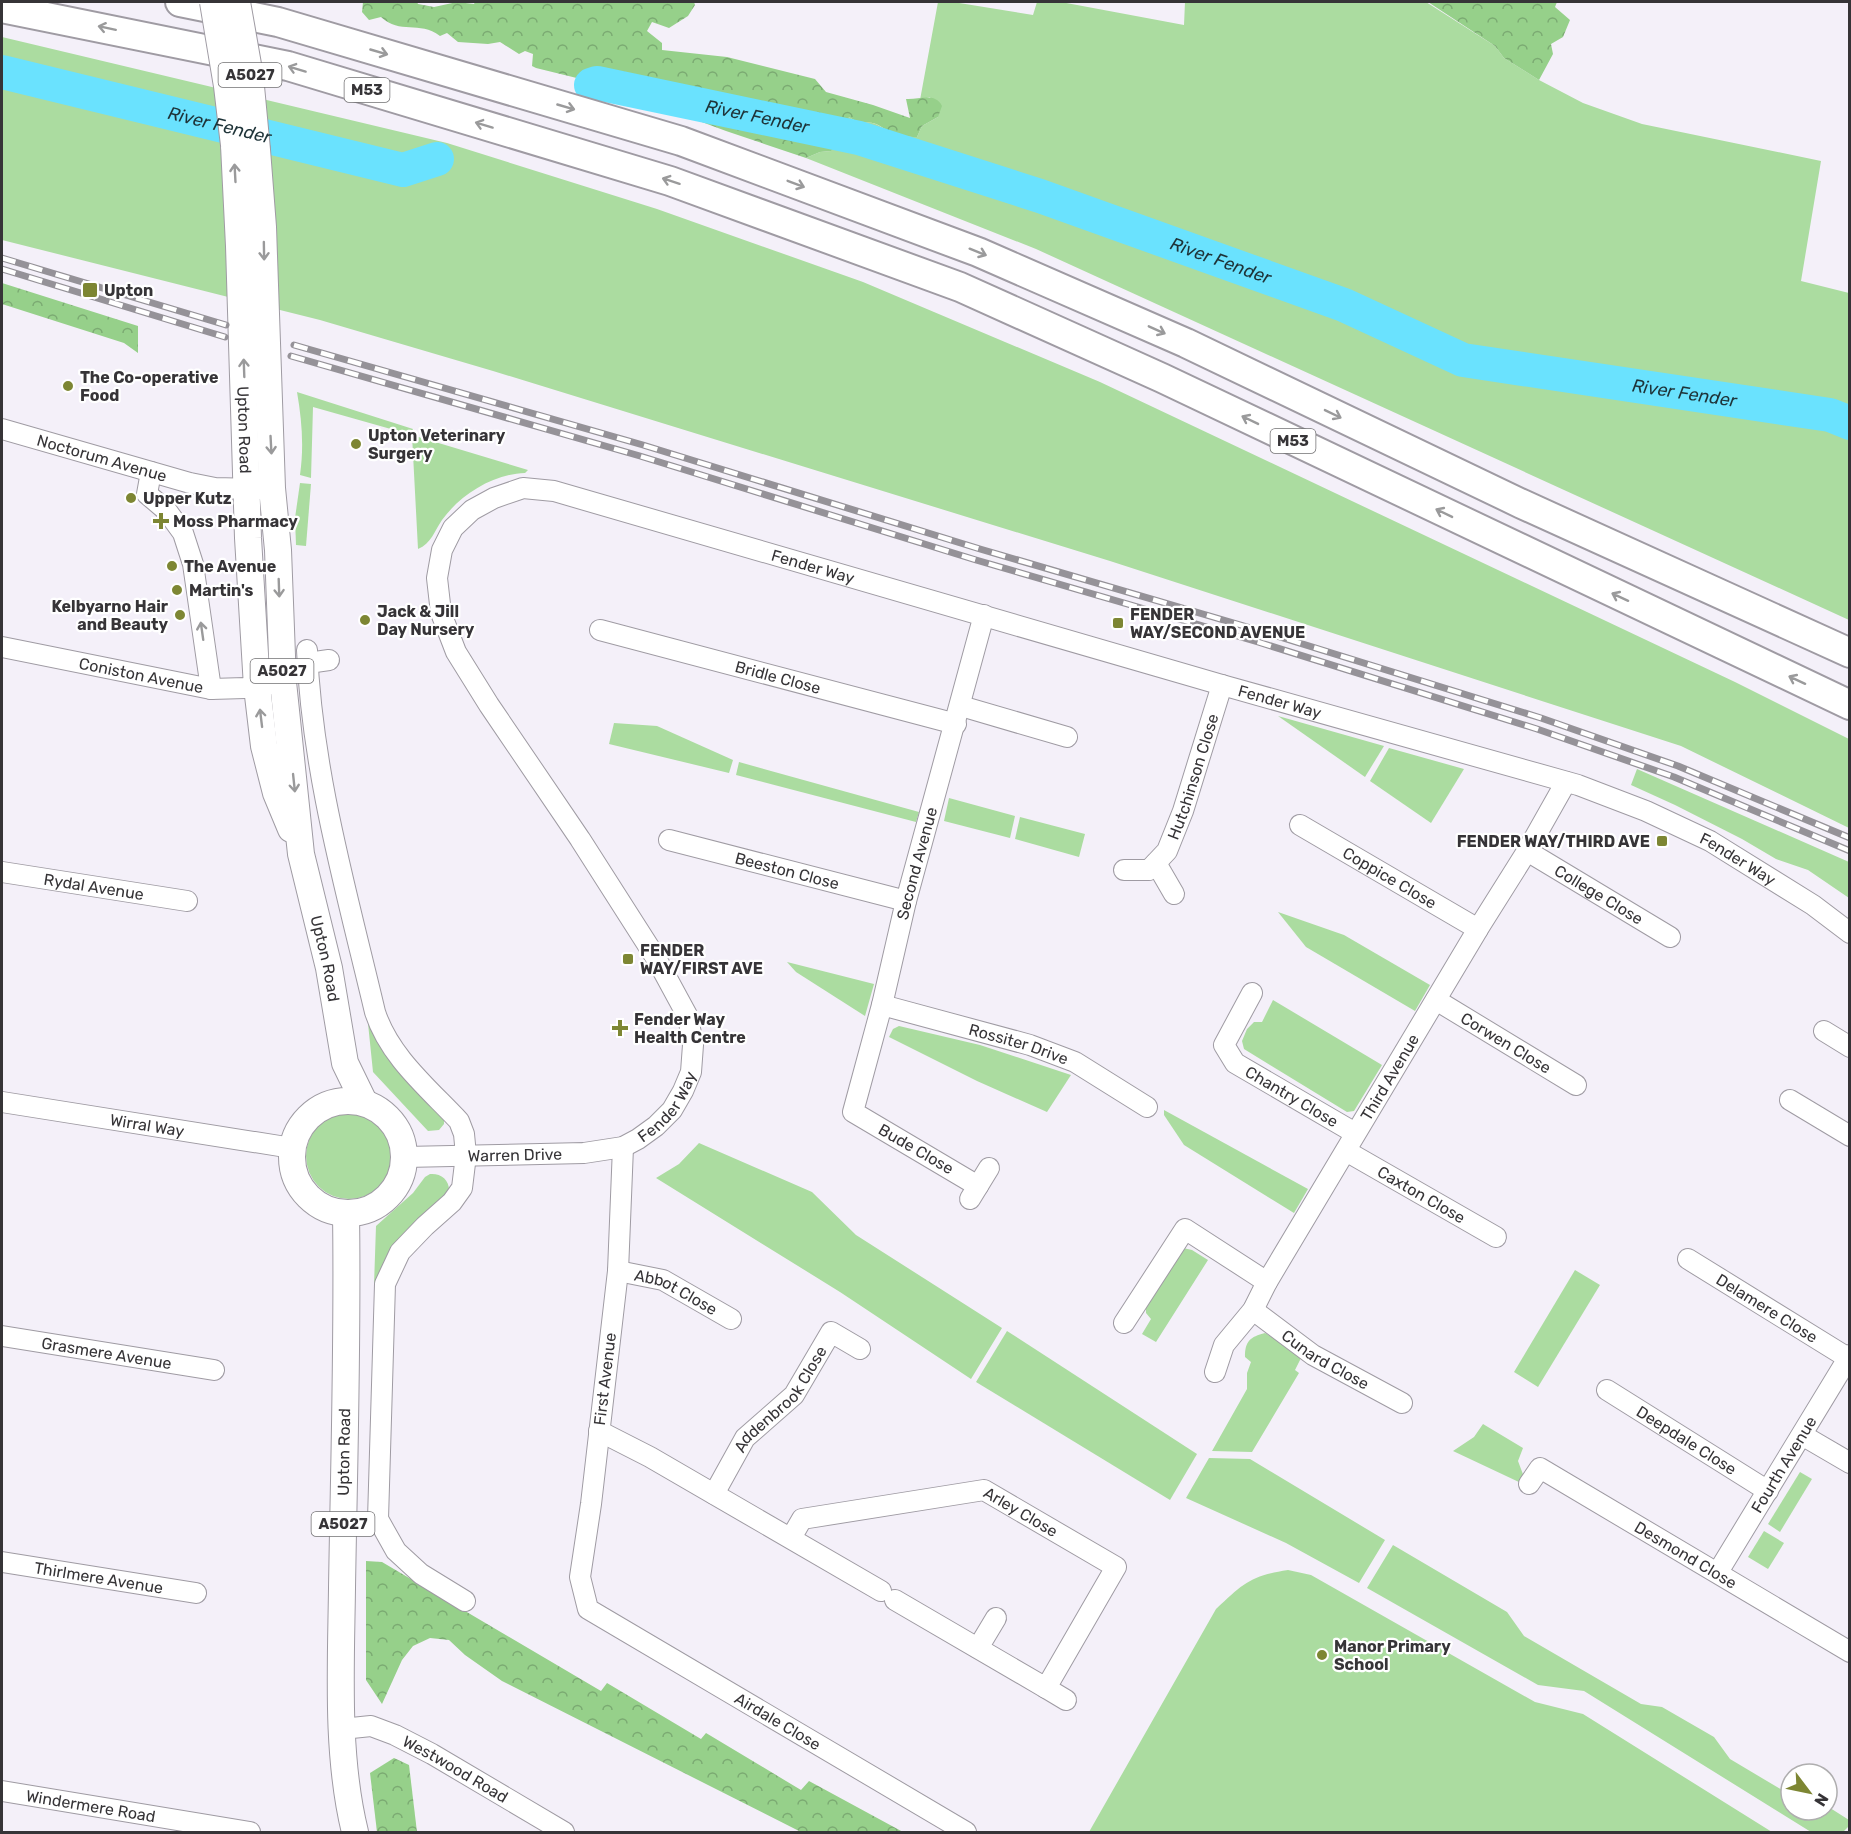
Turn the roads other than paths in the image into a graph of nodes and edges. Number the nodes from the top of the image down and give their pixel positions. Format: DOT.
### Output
graph roads {
  1 [pos="180,2"];
  2 [pos="213,2"];
  3 [pos="237,2"];
  4 [pos="2,8"];
  5 [pos="246,148"];
  6 [pos="2,429"];
  7 [pos="151,472"];
  8 [pos="260,489"];
  9 [pos="984,615"];
  10 [pos="600,630"];
  11 [pos="2,647"];
  12 [pos="1850,653"];
  13 [pos="329,660"];
  14 [pos="283,682"];
  15 [pos="1222,685"];
  16 [pos="257,687"];
  17 [pos="211,689"];
  18 [pos="1850,705"];
  19 [pos="958,715"];
  20 [pos="1068,737"];
  21 [pos="1566,782"];
  22 [pos="1300,825"];
  23 [pos="669,840"];
  24 [pos="1527,851"];
  25 [pos="302,854"];
  26 [pos="1156,863"];
  27 [pos="1124,870"];
  28 [pos="2,872"];
  29 [pos="1174,894"];
  30 [pos="906,901"];
  31 [pos="187,902"];
  32 [pos="1478,929"];
  33 [pos="1850,933"];
  34 [pos="1670,937"];
  35 [pos="1252,993"];
  36 [pos="1436,1000"];
  37 [pos="882,1005"];
  38 [pos="1824,1031"];
  39 [pos="1850,1047"];
  40 [pos="345,1063"];
  41 [pos="1576,1085"];
  42 [pos="1790,1100"];
  43 [pos="2,1102"];
  44 [pos="364,1102"];
  45 [pos="331,1103"];
  46 [pos="1147,1107"];
  47 [pos="853,1112"];
  48 [pos="1850,1136"];
  49 [pos="1351,1142"];
  50 [pos="623,1147"];
  51 [pos="292,1148"];
  52 [pos="466,1155"];
  53 [pos="405,1157"];
  54 [pos="989,1168"];
  55 [pos="346,1214"];
  56 [pos="1496,1237"];
  57 [pos="1688,1259"];
  58 [pos="618,1271"];
  59 [pos="1267,1282"];
  60 [pos="1254,1310"];
  61 [pos="731,1319"];
  62 [pos="1124,1323"];
  63 [pos="2,1336"];
  64 [pos="860,1349"];
  65 [pos="1849,1357"];
  66 [pos="214,1370"];
  67 [pos="1215,1372"];
  68 [pos="1607,1390"];
  69 [pos="1402,1403"];
  70 [pos="599,1431"];
  71 [pos="1802,1435"];
  72 [pos="1850,1463"];
  73 [pos="1529,1484"];
  74 [pos="1768,1491"];
  75 [pos="714,1494"];
  76 [pos="791,1538"];
  77 [pos="2,1562"];
  78 [pos="1718,1572"];
  79 [pos="196,1593"];
  80 [pos="465,1601"];
  81 [pos="588,1609"];
  82 [pos="996,1618"];
  83 [pos="978,1648"];
  84 [pos="1850,1652"];
  85 [pos="1046,1688"];
  86 [pos="1066,1700"];
  87 [pos="342,1729"];
  88 [pos="2,1791"];
  89 [pos="222,1830"];
  90 [pos="355,1832"];
  91 [pos="250,1833"];
  92 [pos="564,1833"];
  93 [pos="966,1833"];
  1 -- 12 [label="highway, M53, one-way"];
  2 -- 5 [label="main road, Upton Road / A5027, bridge"];
  3 -- 5 [label="main road, Upton Road / A5027, bridge"];
  18 -- 4 [label="highway, M53, one-way"];
  5 -- 8 [label="main road, Upton Road / A5027"];
  6 -- 7 [label="street, Noctorum Avenue"];
  7 -- 8 [label="street, Noctorum Avenue"];
  17 -- 7 [label="street, one-way"];
  8 -- 14 [label="main road, Upton Road / A5027, one-way"];
  8 -- 16 [label="main road, Upton Road / A5027"];
  9 -- 15 [label="street, Fender Way"];
  9 -- 19 [label="street, Second Avenue"];
  9 -- 50 [label="street, Fender Way"];
  10 -- 19 [label="street, Bridle Close"];
  11 -- 17 [label="street, Coniston Avenue"];
  13 -- 52 [label="street"];
  14 -- 16 [label="street, Coniston Avenue"];
  14 -- 25 [label="main road, Upton Road / A5027, one-way"];
  15 -- 21 [label="street, Fender Way"];
  15 -- 26 [label="street, Hutchinson Close"];
  16 -- 17 [label="street, Coniston Avenue"];
  25 -- 16 [label="main road, Upton Road / A5027, one-way"];
  19 -- 20 [label="street, Bridle Close"];
  19 -- 30 [label="street, Second Avenue"];
  21 -- 24 [label="street, Third Avenue"];
  21 -- 33 [label="street, Fender Way"];
  22 -- 32 [label="street, Coppice Close"];
  23 -- 30 [label="street, Beeston Close"];
  24 -- 32 [label="street, Third Avenue"];
  24 -- 34 [label="street, College Close"];
  25 -- 40 [label="main road, Upton Road / A5027"];
  26 -- 27 [label="street"];
  26 -- 29 [label="street"];
  28 -- 31 [label="street, Rydal Avenue"];
  30 -- 37 [label="street, Second Avenue"];
  32 -- 36 [label="street, Third Avenue"];
  35 -- 49 [label="street, Chantry Close"];
  36 -- 41 [label="street, Corwen Close"];
  36 -- 49 [label="street, Third Avenue"];
  37 -- 46 [label="street, Rossiter Drive"];
  37 -- 47 [label="street, Second Avenue"];
  38 -- 39 [label="street"];
  40 -- 44 [label="main road, Upton Road / A5027"];
  40 -- 45 [label="main road, Upton Road / A5027"];
  42 -- 48 [label="street"];
  43 -- 51 [label="street, Wirral Way"];
  44 -- 45 [label="main road"];
  44 -- 53 [label="main road"];
  45 -- 51 [label="main road"];
  47 -- 54 [label="street, Bude Close"];
  49 -- 56 [label="street, Caxton Close"];
  49 -- 59 [label="street, Third Avenue"];
  50 -- 52 [label="street, Warren Drive"];
  50 -- 58 [label="street, First Avenue"];
  51 -- 55 [label="main road"];
  52 -- 53 [label="street, Warren Drive"];
  52 -- 80 [label="street"];
  53 -- 55 [label="main road"];
  55 -- 87 [label="main road, Upton Road / A5027"];
  57 -- 65 [label="street, Delamere Close"];
  58 -- 61 [label="street, Abbot Close"];
  58 -- 70 [label="street, First Avenue"];
  59 -- 60 [label="street, Third Avenue"];
  59 -- 62 [label="street"];
  60 -- 67 [label="street, Third Avenue"];
  60 -- 69 [label="street, Cunard Close"];
  63 -- 66 [label="street, Grasmere Avenue"];
  64 -- 75 [label="street, Addenbrook Close"];
  65 -- 71 [label="street, Fourth Avenue"];
  68 -- 74 [label="street, Deepdale Close"];
  70 -- 75 [label="street"];
  70 -- 81 [label="street, First Avenue"];
  71 -- 72 [label="street"];
  71 -- 74 [label="street, Fourth Avenue"];
  73 -- 78 [label="street, Desmond Close"];
  74 -- 78 [label="street, Fourth Avenue"];
  75 -- 76 [label="street"];
  76 -- 83 [label="street"];
  76 -- 85 [label="street, Arley Close"];
  77 -- 79 [label="street, Thirlmere Avenue"];
  78 -- 84 [label="street, Desmond Close"];
  81 -- 93 [label="street, Airdale Close"];
  82 -- 83 [label="street"];
  83 -- 85 [label="street"];
  85 -- 86 [label="street"];
  87 -- 90 [label="main road, Upton Road / A5027"];
  87 -- 92 [label="street, Westwood Road"];
  88 -- 89 [label="street, Windermere Road"];
  89 -- 91 [label="street, Windermere Road"];
}
